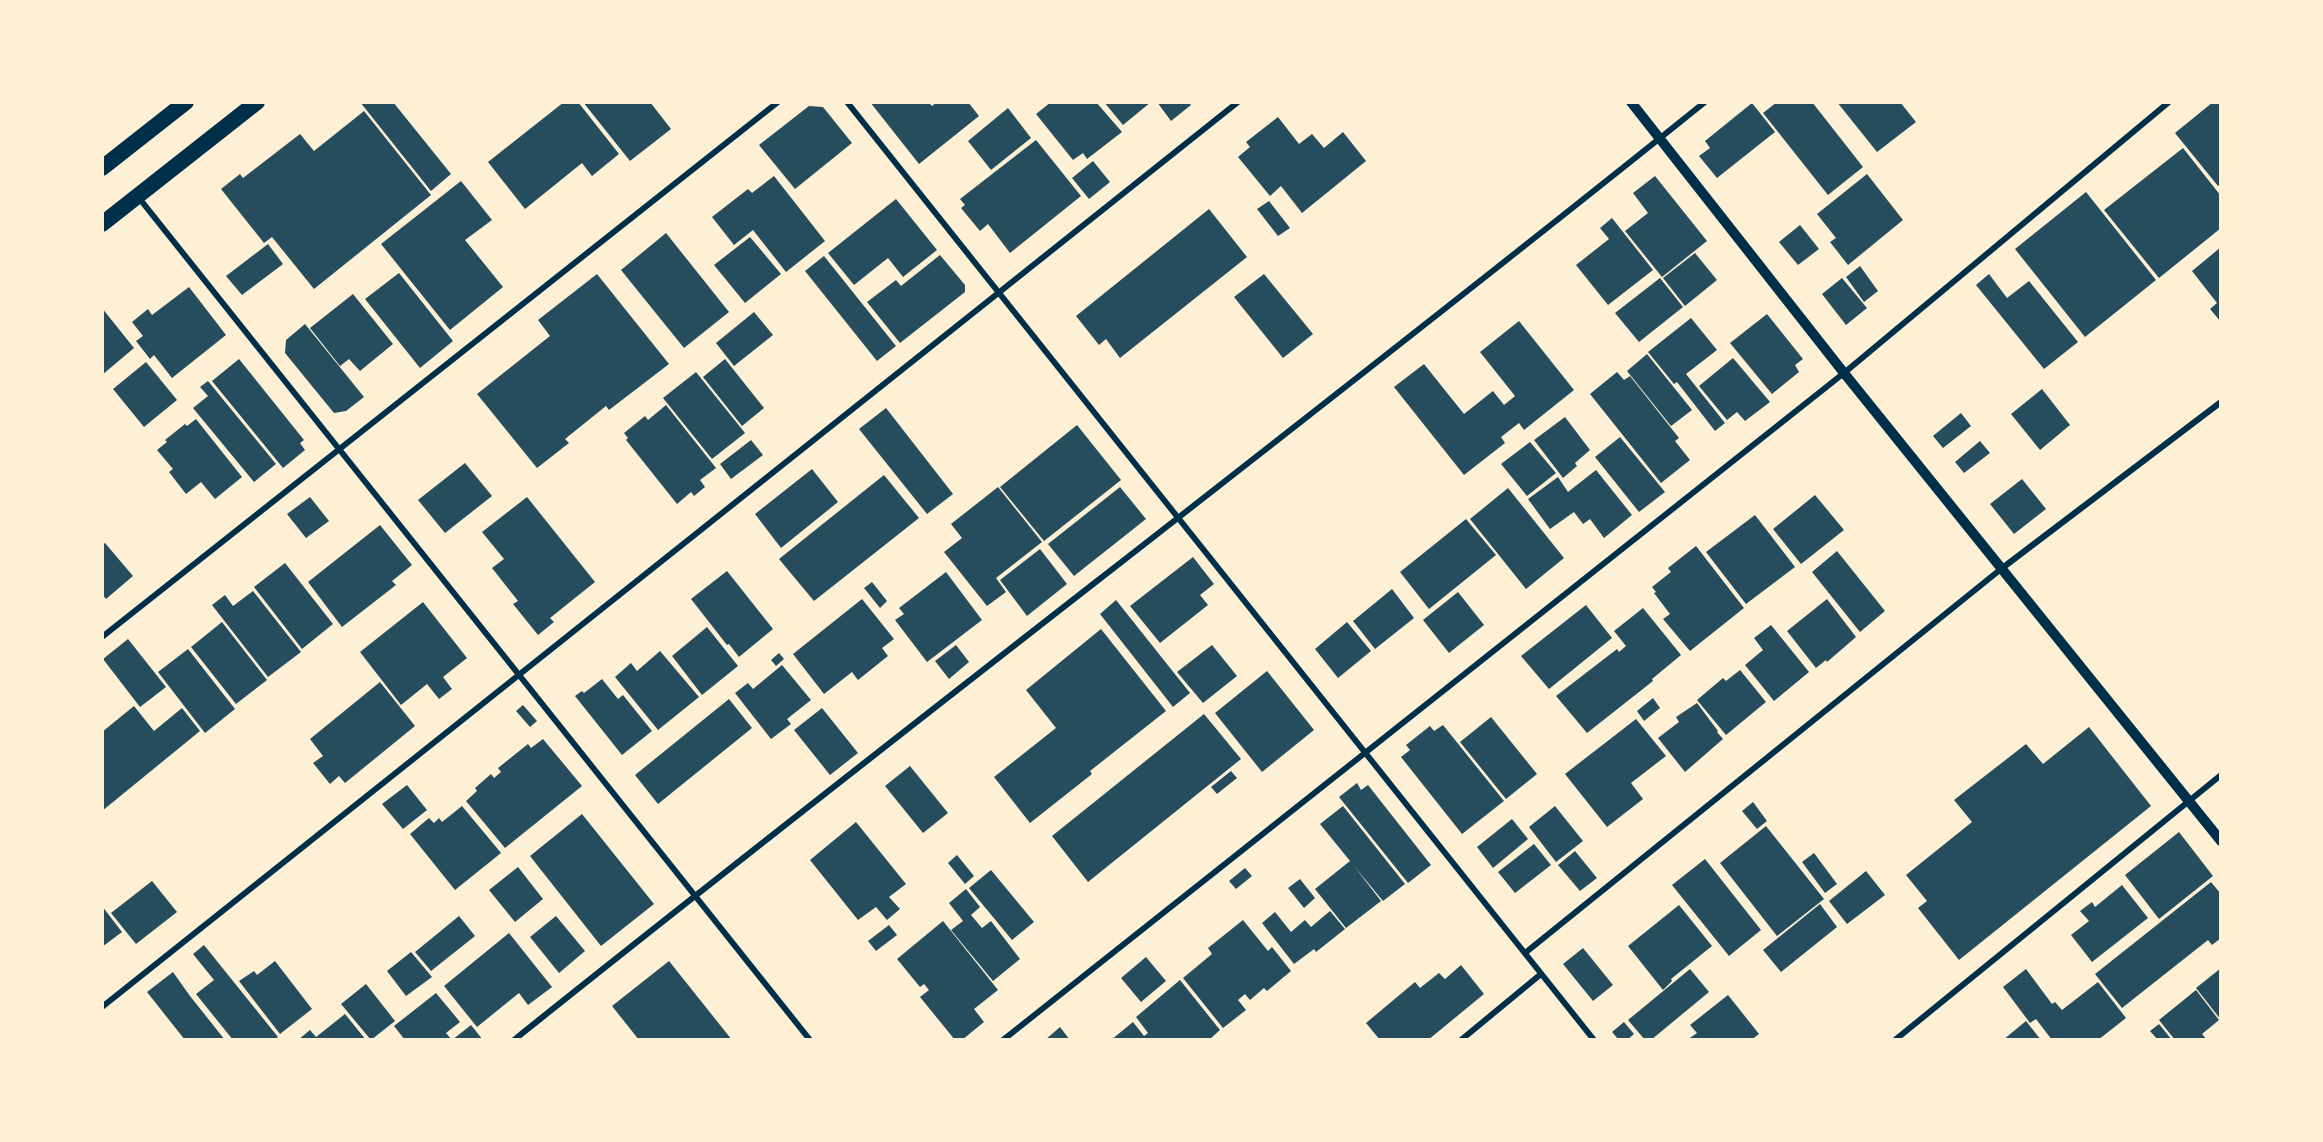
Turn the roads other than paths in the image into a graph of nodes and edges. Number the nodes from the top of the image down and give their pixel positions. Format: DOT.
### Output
graph roads {
  1 [pos="186,102"];
  2 [pos="257,102"];
  3 [pos="778,102"];
  4 [pos="847,102"];
  5 [pos="1238,102"];
  6 [pos="1631,102"];
  7 [pos="1705,102"];
  8 [pos="2169,102"];
  9 [pos="1659,138"];
  10 [pos="104,161"];
  11 [pos="137,196"];
  12 [pos="102,224"];
  13 [pos="999,292"];
  14 [pos="1844,373"];
  15 [pos="2221,402"];
  16 [pos="339,450"];
  17 [pos="1178,518"];
  18 [pos="2001,569"];
  19 [pos="102,637"];
  20 [pos="519,675"];
  21 [pos="1365,753"];
  22 [pos="2221,775"];
  23 [pos="2189,801"];
  24 [pos="2221,841"];
  25 [pos="694,896"];
  26 [pos="1525,953"];
  27 [pos="1541,974"];
  28 [pos="102,1007"];
  29 [pos="514,1040"];
  30 [pos="810,1040"];
  31 [pos="1003,1040"];
  32 [pos="1461,1040"];
  33 [pos="1594,1040"];
  34 [pos="1895,1040"];
  1 -- 10 [label="highway"];
  2 -- 11 [label="highway"];
  3 -- 16 [label="street"];
  4 -- 13 [label="street"];
  5 -- 13 [label="street"];
  6 -- 9 [label="street"];
  7 -- 9 [label="street"];
  8 -- 14 [label="street"];
  9 -- 14 [label="street"];
  9 -- 17 [label="street"];
  11 -- 12 [label="highway"];
  11 -- 16 [label="street"];
  13 -- 17 [label="street"];
  13 -- 20 [label="street"];
  14 -- 18 [label="street"];
  14 -- 21 [label="street"];
  15 -- 18 [label="street"];
  16 -- 19 [label="street"];
  16 -- 20 [label="street"];
  17 -- 21 [label="street"];
  17 -- 25 [label="street"];
  18 -- 23 [label="street"];
  18 -- 26 [label="street"];
  20 -- 25 [label="street"];
  20 -- 28 [label="street"];
  21 -- 26 [label="street"];
  21 -- 31 [label="street"];
  22 -- 23 [label="street"];
  23 -- 24 [label="street"];
  23 -- 34 [label="street"];
  25 -- 29 [label="street"];
  25 -- 30 [label="street"];
  26 -- 27 [label="street"];
  27 -- 32 [label="street"];
  27 -- 33 [label="street"];
}
